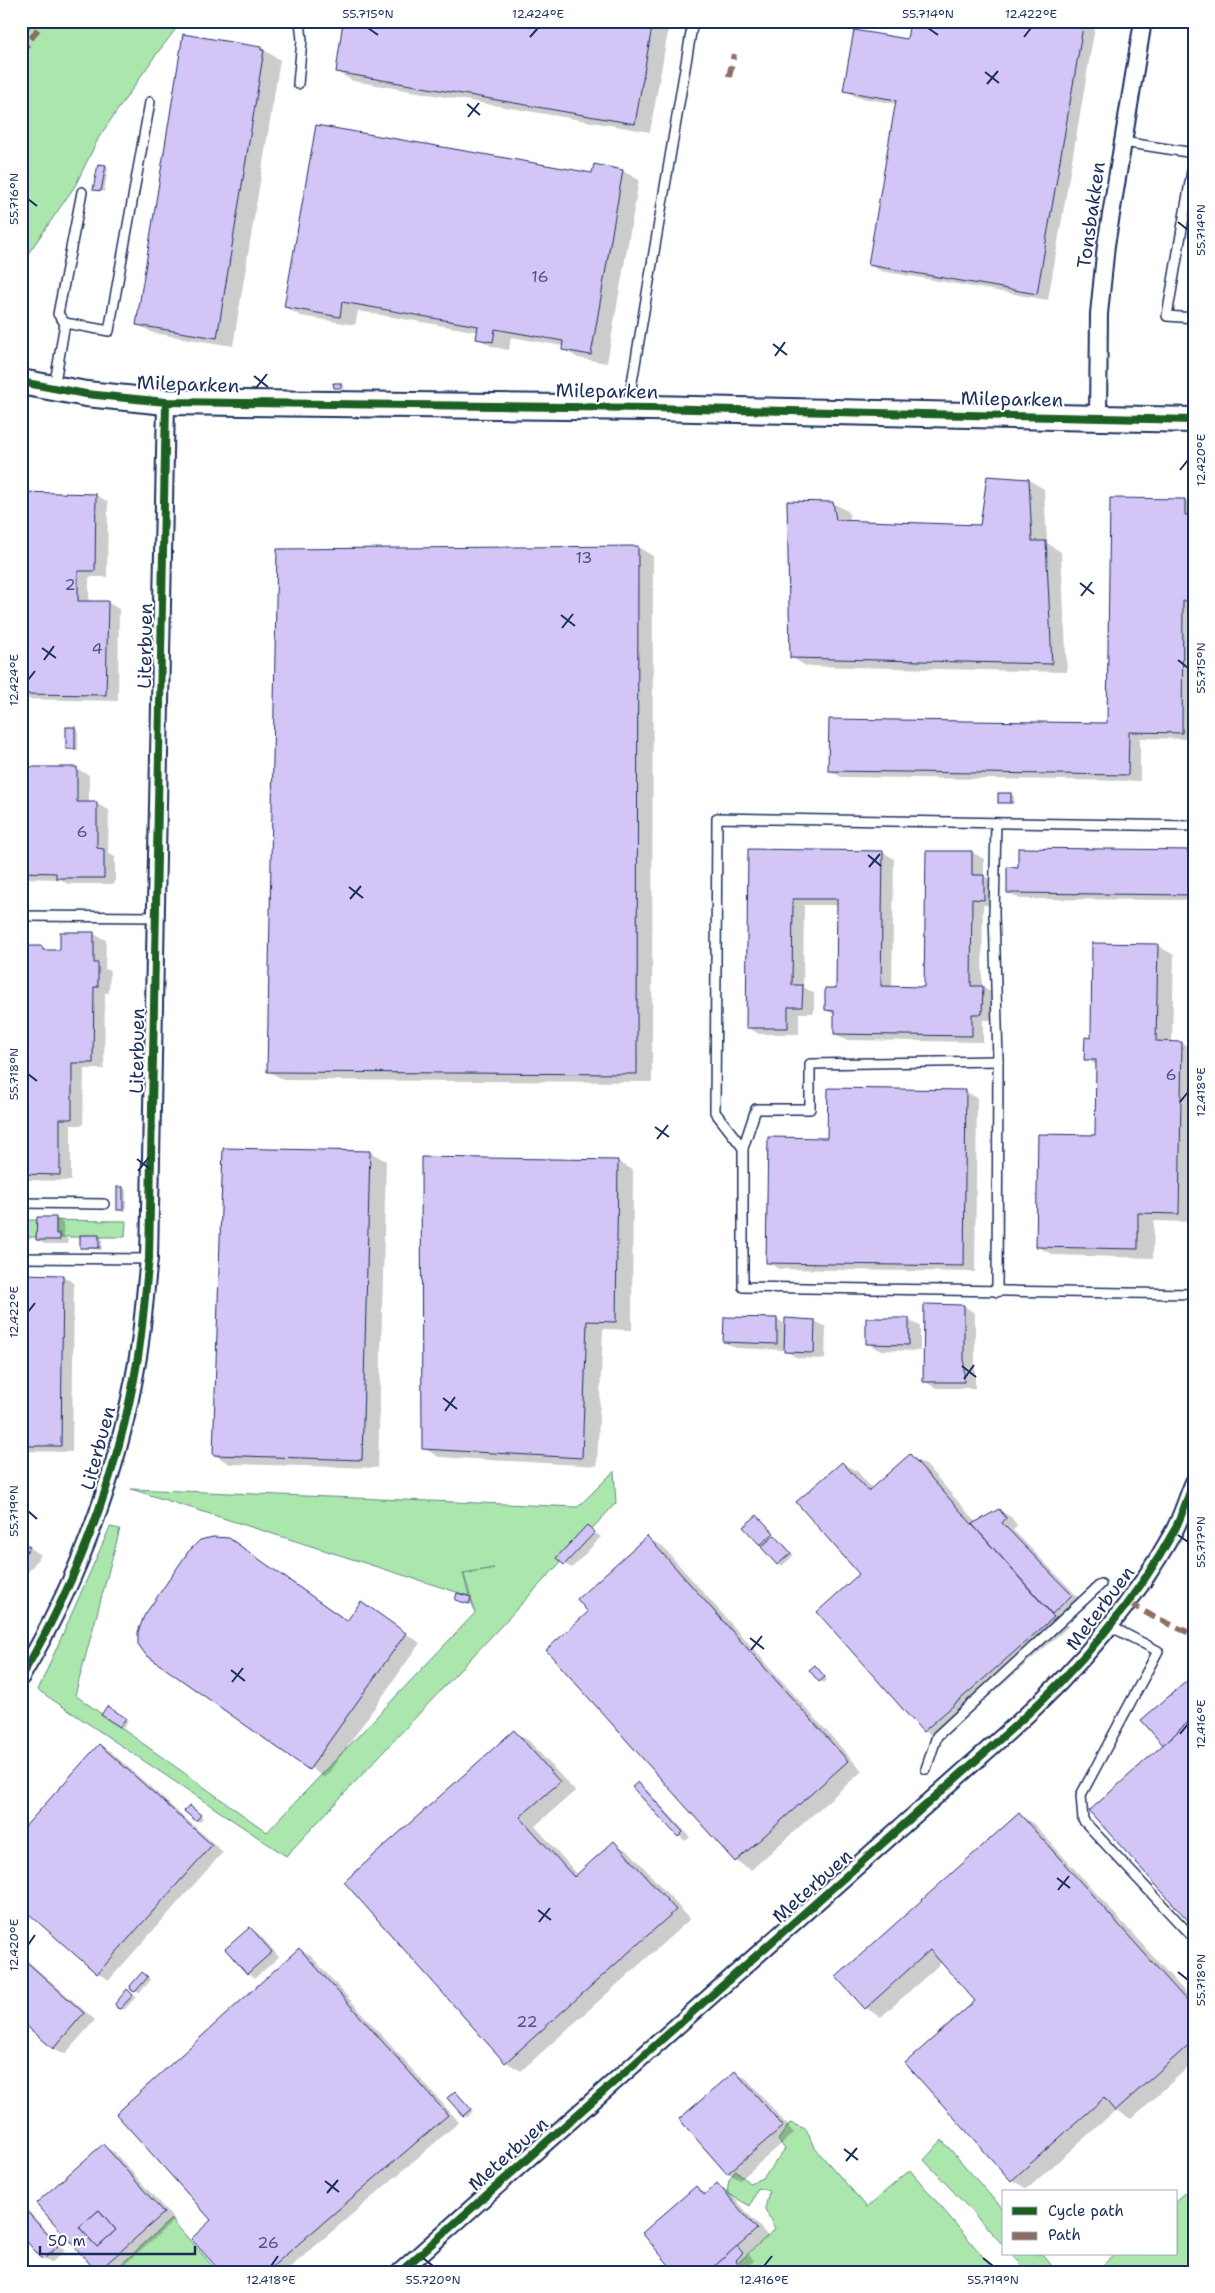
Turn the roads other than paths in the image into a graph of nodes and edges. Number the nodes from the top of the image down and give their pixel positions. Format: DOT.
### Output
graph roads {
  1 [pos="300,21"];
  2 [pos="693,21"];
  3 [pos="1144,21"];
  4 [pos="298,84"];
  5 [pos="150,102"];
  6 [pos="1123,142"];
  7 [pos="1194,153"];
  8 [pos="1194,159"];
  9 [pos="82,192"];
  10 [pos="1194,318"];
  11 [pos="65,323"];
  12 [pos="21,382"];
  13 [pos="54,388"];
  14 [pos="166,402"];
  15 [pos="628,407"];
  16 [pos="1098,417"];
  17 [pos="1194,420"];
  18 [pos="996,823"];
  19 [pos="1194,826"];
  20 [pos="21,916"];
  21 [pos="156,917"];
  22 [pos="998,1061"];
  23 [pos="743,1148"];
  24 [pos="21,1204"];
  25 [pos="104,1204"];
  26 [pos="21,1258"];
  27 [pos="149,1259"];
  28 [pos="997,1292"];
  29 [pos="1194,1294"];
  30 [pos="1194,1482"];
  31 [pos="1101,1584"];
  32 [pos="1110,1626"];
  33 [pos="21,1677"];
  34 [pos="926,1769"];
  35 [pos="1194,1939"];
  36 [pos="400,2272"];
  1 -- 4 [label="lane"];
  2 -- 15 [label="lane, Mileparken"];
  3 -- 6 [label="street, Tonsbakken"];
  5 -- 11 [label="lane"];
  6 -- 7 [label="lane"];
  6 -- 16 [label="street, Tonsbakken"];
  8 -- 10 [label="lane"];
  9 -- 11 [label="lane"];
  11 -- 13 [label="lane"];
  12 -- 13 [label="street, Mileparken"];
  13 -- 14 [label="street, Mileparken"];
  14 -- 15 [label="street, Mileparken"];
  14 -- 21 [label="street, Literbuen"];
  15 -- 16 [label="street, Mileparken"];
  16 -- 17 [label="street, Mileparken"];
  18 -- 19 [label="lane"];
  18 -- 22 [label="lane"];
  18 -- 23 [label="lane"];
  20 -- 21 [label="lane"];
  21 -- 27 [label="street, Literbuen"];
  22 -- 23 [label="lane"];
  22 -- 28 [label="lane"];
  23 -- 28 [label="lane"];
  24 -- 25 [label="lane"];
  26 -- 27 [label="lane"];
  27 -- 33 [label="street, Literbuen"];
  28 -- 29 [label="lane"];
  30 -- 32 [label="street, Meterbuen"];
  31 -- 34 [label="lane"];
  32 -- 35 [label="lane"];
  32 -- 36 [label="street, Meterbuen"];
}
